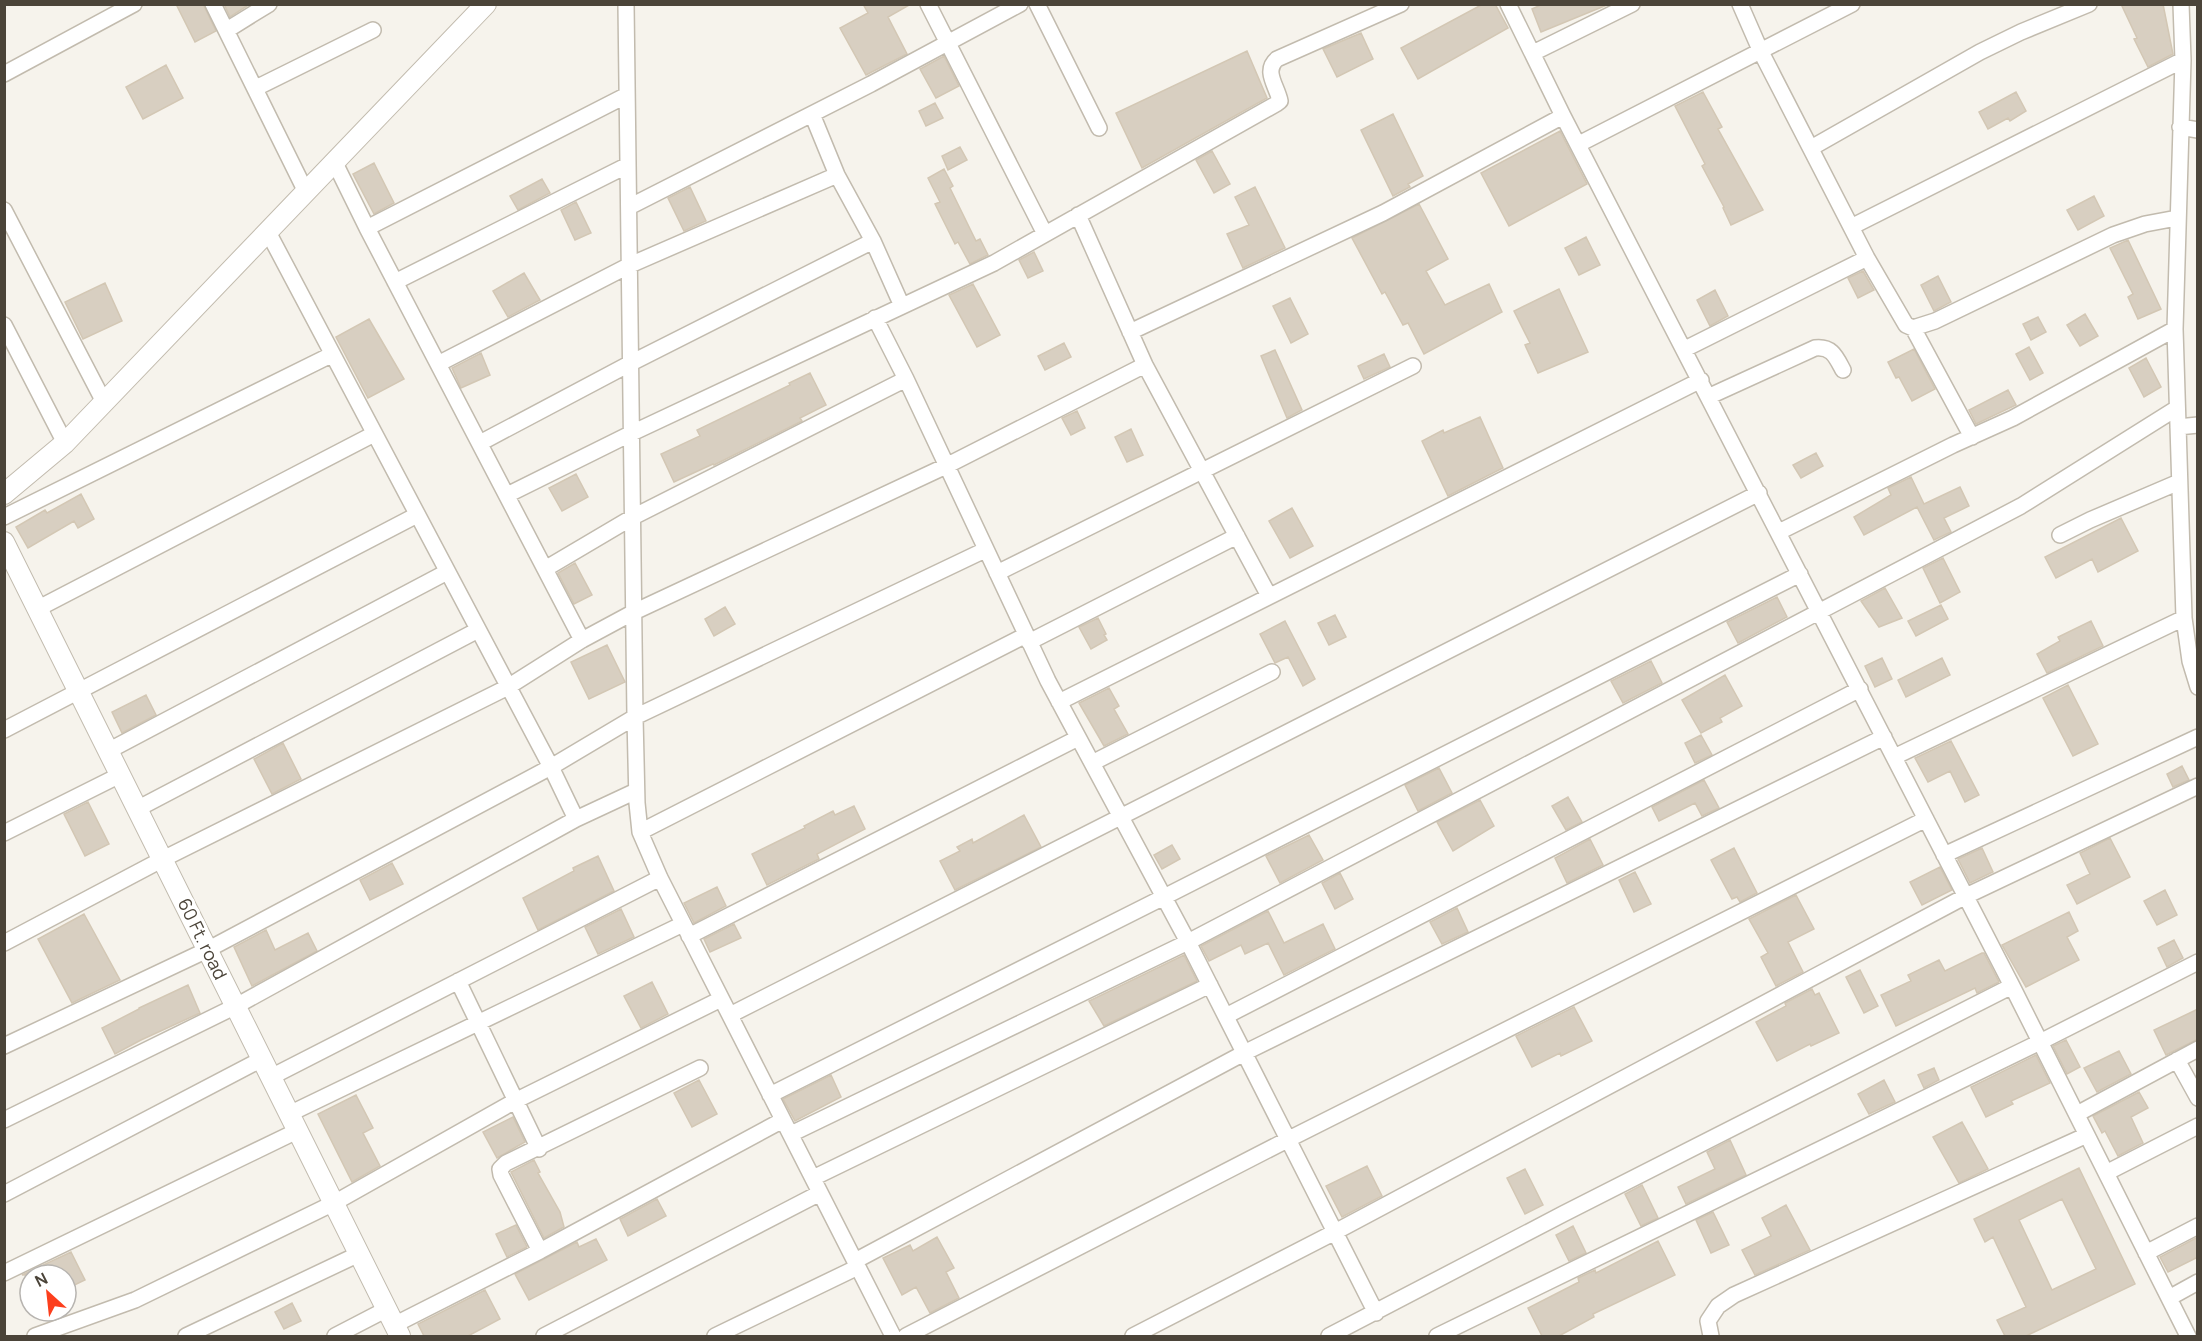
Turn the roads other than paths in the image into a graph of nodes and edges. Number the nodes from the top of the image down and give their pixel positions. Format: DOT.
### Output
graph roads {
  1 [pos="134,4"];
  2 [pos="213,4"];
  3 [pos="269,4"];
  4 [pos="486,4"];
  5 [pos="626,4"];
  6 [pos="928,4"];
  7 [pos="1020,4"];
  8 [pos="1037,4"];
  9 [pos="1401,4"];
  10 [pos="1508,4"];
  11 [pos="1632,4"];
  12 [pos="1740,4"];
  13 [pos="1852,4"];
  14 [pos="2089,4"];
  15 [pos="2181,4"];
  16 [pos="227,30"];
  17 [pos="373,30"];
  18 [pos="946,44"];
  19 [pos="1761,52"];
  20 [pos="1533,53"];
  21 [pos="2183,60"];
  22 [pos="4,74"];
  23 [pos="256,88"];
  24 [pos="627,95"];
  25 [pos="812,114"];
  26 [pos="1563,116"];
  27 [pos="1099,128"];
  28 [pos="2180,128"];
  29 [pos="2197,130"];
  30 [pos="1580,144"];
  31 [pos="1811,148"];
  32 [pos="335,163"];
  33 [pos="628,165"];
  34 [pos="837,175"];
  35 [pos="306,192"];
  36 [pos="629,207"];
  37 [pos="4,210"];
  38 [pos="1078,215"];
  39 [pos="2177,218"];
  40 [pos="1851,227"];
  41 [pos="367,228"];
  42 [pos="268,232"];
  43 [pos="1045,234"];
  44 [pos="873,241"];
  45 [pos="1867,258"];
  46 [pos="630,265"];
  47 [pos="395,282"];
  48 [pos="902,306"];
  49 [pos="875,318"];
  50 [pos="4,325"];
  51 [pos="1913,328"];
  52 [pos="2175,329"];
  53 [pos="1130,332"];
  54 [pos="1685,349"];
  55 [pos="331,355"];
  56 [pos="631,363"];
  57 [pos="438,364"];
  58 [pos="1145,365"];
  59 [pos="1413,366"];
  60 [pos="1843,370"];
  61 [pos="906,379"];
  62 [pos="1701,380"];
  63 [pos="1710,396"];
  64 [pos="104,402"];
  65 [pos="2177,408"];
  66 [pos="2198,425"];
  67 [pos="2178,427"];
  68 [pos="632,433"];
  69 [pos="374,434"];
  70 [pos="1972,437"];
  71 [pos="65,443"];
  72 [pos="480,443"];
  73 [pos="946,466"];
  74 [pos="1203,470"];
  75 [pos="2180,482"];
  76 [pos="1759,493"];
  77 [pos="4,494"];
  78 [pos="507,495"];
  79 [pos="417,515"];
  80 [pos="4,517"];
  81 [pos="633,517"];
  82 [pos="1779,532"];
  83 [pos="2060,535"];
  84 [pos="1237,536"];
  85 [pos="4,542"];
  86 [pos="986,550"];
  87 [pos="545,569"];
  88 [pos="447,572"];
  89 [pos="997,573"];
  90 [pos="1800,574"];
  91 [pos="1269,596"];
  92 [pos="38,609"];
  93 [pos="1819,611"];
  94 [pos="634,612"];
  95 [pos="2184,618"];
  96 [pos="478,630"];
  97 [pos="1028,639"];
  98 [pos="582,640"];
  99 [pos="1272,672"];
  100 [pos="508,687"];
  101 [pos="2198,687"];
  102 [pos="1860,689"];
  103 [pos="79,692"];
  104 [pos="1059,702"];
  105 [pos="634,717"];
  106 [pos="4,730"];
  107 [pos="1884,737"];
  108 [pos="2198,737"];
  109 [pos="1078,738"];
  110 [pos="108,751"];
  111 [pos="1894,757"];
  112 [pos="1092,763"];
  113 [pos="551,767"];
  114 [pos="120,775"];
  115 [pos="2198,786"];
  116 [pos="636,791"];
  117 [pos="137,809"];
  118 [pos="1122,818"];
  119 [pos="576,819"];
  120 [pos="1926,819"];
  121 [pos="640,832"];
  122 [pos="4,833"];
  123 [pos="1944,855"];
  124 [pos="163,860"];
  125 [pos="660,878"];
  126 [pos="1966,896"];
  127 [pos="1164,897"];
  128 [pos="686,930"];
  129 [pos="1188,942"];
  130 [pos="4,943"];
  131 [pos="207,950"];
  132 [pos="2198,962"];
  133 [pos="458,981"];
  134 [pos="1210,985"];
  135 [pos="2012,986"];
  136 [pos="721,999"];
  137 [pos="236,1006"];
  138 [pos="730,1016"];
  139 [pos="1226,1016"];
  140 [pos="479,1022"];
  141 [pos="2040,1042"];
  142 [pos="4,1046"];
  143 [pos="2198,1049"];
  144 [pos="1246,1052"];
  145 [pos="262,1059"];
  146 [pos="2177,1060"];
  147 [pos="700,1068"];
  148 [pos="271,1077"];
  149 [pos="770,1095"];
  150 [pos="2198,1098"];
  151 [pos="515,1101"];
  152 [pos="2076,1114"];
  153 [pos="4,1120"];
  154 [pos="783,1120"];
  155 [pos="293,1122"];
  156 [pos="2198,1126"];
  157 [pos="791,1134"];
  158 [pos="2087,1134"];
  159 [pos="1289,1139"];
  160 [pos="539,1149"];
  161 [pos="2106,1173"];
  162 [pos="813,1178"];
  163 [pos="820,1193"];
  164 [pos="4,1194"];
  165 [pos="334,1203"];
  166 [pos="2198,1226"];
  167 [pos="1335,1232"];
  168 [pos="540,1251"];
  169 [pos="2146,1253"];
  170 [pos="359,1254"];
  171 [pos="856,1264"];
  172 [pos="4,1273"];
  173 [pos="2198,1282"];
  174 [pos="2169,1298"];
  175 [pos="1376,1313"];
  176 [pos="394,1323"];
  177 [pos="35,1336"];
  178 [pos="186,1336"];
  179 [pos="335,1336"];
  180 [pos="544,1336"];
  181 [pos="715,1336"];
  182 [pos="893,1336"];
  183 [pos="906,1336"];
  184 [pos="1133,1336"];
  185 [pos="1329,1336"];
  186 [pos="1437,1336"];
  187 [pos="1711,1336"];
  188 [pos="2188,1336"];
  1 -- 22 [label="street"];
  2 -- 16 [label="street"];
  3 -- 16 [label="street"];
  4 -- 32 [label="street"];
  5 -- 24 [label="street"];
  6 -- 18 [label="street"];
  7 -- 18 [label="street"];
  8 -- 27 [label="street"];
  9 -- 38 [label="street"];
  10 -- 20 [label="street"];
  11 -- 20 [label="street"];
  12 -- 19 [label="street"];
  13 -- 19 [label="street"];
  14 -- 31 [label="street"];
  15 -- 21 [label="street"];
  16 -- 23 [label="street"];
  17 -- 23 [label="street"];
  18 -- 25 [label="street"];
  18 -- 43 [label="street"];
  19 -- 30 [label="street"];
  19 -- 31 [label="street"];
  20 -- 26 [label="street"];
  21 -- 28 [label="street"];
  21 -- 40 [label="street"];
  23 -- 35 [label="street"];
  24 -- 33 [label="street"];
  24 -- 41 [label="street"];
  25 -- 34 [label="street"];
  25 -- 36 [label="street"];
  26 -- 30 [label="street"];
  26 -- 53 [label="street"];
  28 -- 29 [label="street"];
  28 -- 39 [label="street"];
  30 -- 54 [label="street"];
  31 -- 40 [label="street"];
  32 -- 35 [label="street"];
  32 -- 41 [label="street"];
  33 -- 36 [label="street"];
  33 -- 47 [label="street"];
  34 -- 44 [label="street"];
  34 -- 46 [label="street"];
  35 -- 42 [label="street"];
  36 -- 46 [label="street"];
  37 -- 64 [label="street"];
  38 -- 43 [label="street"];
  38 -- 53 [label="street"];
  39 -- 51 [label="street"];
  39 -- 52 [label="street"];
  40 -- 45 [label="street"];
  41 -- 47 [label="street"];
  42 -- 55 [label="street"];
  42 -- 64 [label="street"];
  43 -- 48 [label="street"];
  44 -- 48 [label="street"];
  44 -- 56 [label="street"];
  45 -- 51 [label="street"];
  45 -- 54 [label="street"];
  46 -- 56 [label="street"];
  46 -- 57 [label="street"];
  47 -- 57 [label="street"];
  48 -- 49 [label="street"];
  49 -- 61 [label="street"];
  49 -- 68 [label="street"];
  50 -- 71 [label="street"];
  51 -- 70 [label="street"];
  52 -- 65 [label="street"];
  52 -- 70 [label="street"];
  53 -- 58 [label="street"];
  54 -- 62 [label="street"];
  55 -- 69 [label="street"];
  55 -- 80 [label="street"];
  56 -- 68 [label="street"];
  56 -- 72 [label="street"];
  57 -- 72 [label="street"];
  58 -- 73 [label="street"];
  58 -- 74 [label="street"];
  59 -- 74 [label="street"];
  60 -- 63 [label="street"];
  61 -- 73 [label="street"];
  61 -- 81 [label="street"];
  62 -- 63 [label="street"];
  62 -- 91 [label="street"];
  63 -- 76 [label="street"];
  64 -- 71 [label="street"];
  65 -- 67 [label="street"];
  65 -- 93 [label="street"];
  66 -- 67 [label="street"];
  67 -- 75 [label="street"];
  68 -- 78 [label="street"];
  68 -- 81 [label="street"];
  69 -- 79 [label="street"];
  69 -- 92 [label="street"];
  70 -- 82 [label="street"];
  71 -- 77 [label="street"];
  72 -- 78 [label="street"];
  73 -- 86 [label="street"];
  73 -- 94 [label="street"];
  74 -- 84 [label="street"];
  74 -- 89 [label="street"];
  75 -- 83 [label="street"];
  75 -- 95 [label="street"];
  76 -- 82 [label="street"];
  76 -- 118 [label="street"];
  78 -- 87 [label="street"];
  79 -- 88 [label="street"];
  79 -- 103 [label="street"];
  81 -- 87 [label="street"];
  81 -- 94 [label="street"];
  82 -- 90 [label="street"];
  84 -- 91 [label="street"];
  84 -- 97 [label="street"];
  85 -- 92 [label="street, 60 Ft. road"];
  86 -- 89 [label="street"];
  86 -- 105 [label="street"];
  87 -- 98 [label="street"];
  88 -- 96 [label="street"];
  88 -- 110 [label="street"];
  89 -- 97 [label="street"];
  90 -- 93 [label="street"];
  90 -- 127 [label="street"];
  91 -- 104 [label="street"];
  92 -- 103 [label="street, 60 Ft. road"];
  93 -- 102 [label="street"];
  93 -- 129 [label="street"];
  94 -- 98 [label="street"];
  94 -- 105 [label="street"];
  95 -- 101 [label="street"];
  95 -- 111 [label="street"];
  96 -- 100 [label="street"];
  96 -- 117 [label="street"];
  97 -- 104 [label="street"];
  97 -- 121 [label="street"];
  98 -- 100 [label="street"];
  99 -- 112 [label="street"];
  100 -- 113 [label="street"];
  100 -- 124 [label="street"];
  102 -- 107 [label="street"];
  102 -- 139 [label="street"];
  103 -- 106 [label="street"];
  103 -- 110 [label="street, 60 Ft. road"];
  104 -- 109 [label="street"];
  105 -- 113 [label="street"];
  105 -- 116 [label="street"];
  107 -- 111 [label="street"];
  107 -- 144 [label="street"];
  108 -- 123 [label="street"];
  109 -- 112 [label="street"];
  109 -- 128 [label="street"];
  110 -- 114 [label="street, 60 Ft. road"];
  111 -- 120 [label="street"];
  112 -- 118 [label="street"];
  113 -- 119 [label="street"];
  113 -- 131 [label="street"];
  114 -- 117 [label="street, 60 Ft. road"];
  114 -- 122 [label="street"];
  115 -- 126 [label="street"];
  116 -- 119 [label="street"];
  116 -- 121 [label="street"];
  117 -- 124 [label="street, 60 Ft. road"];
  118 -- 127 [label="street"];
  118 -- 138 [label="street"];
  119 -- 137 [label="street"];
  120 -- 123 [label="street"];
  120 -- 159 [label="street"];
  121 -- 125 [label="street"];
  123 -- 126 [label="street"];
  124 -- 130 [label="street"];
  124 -- 131 [label="street, 60 Ft. road"];
  125 -- 128 [label="street"];
  125 -- 133 [label="street"];
  126 -- 135 [label="street"];
  126 -- 167 [label="street"];
  127 -- 129 [label="street"];
  127 -- 149 [label="street"];
  128 -- 136 [label="street"];
  128 -- 140 [label="street"];
  129 -- 134 [label="street"];
  129 -- 157 [label="street"];
  131 -- 137 [label="street, 60 Ft. road"];
  131 -- 142 [label="street"];
  132 -- 141 [label="street"];
  133 -- 140 [label="street"];
  133 -- 148 [label="street"];
  134 -- 139 [label="street"];
  134 -- 162 [label="street"];
  135 -- 141 [label="street"];
  135 -- 175 [label="street"];
  136 -- 138 [label="street"];
  136 -- 151 [label="street"];
  137 -- 145 [label="street, 60 Ft. road"];
  137 -- 153 [label="street"];
  138 -- 149 [label="street"];
  139 -- 144 [label="street"];
  140 -- 151 [label="street"];
  140 -- 155 [label="street"];
  141 -- 152 [label="street"];
  141 -- 186 [label="street"];
  143 -- 146 [label="street"];
  144 -- 159 [label="street"];
  144 -- 171 [label="street"];
  145 -- 148 [label="street, 60 Ft. road"];
  145 -- 164 [label="street"];
  146 -- 150 [label="street"];
  146 -- 152 [label="street"];
  147 -- 160 [label="street"];
  148 -- 155 [label="street, 60 Ft. road"];
  149 -- 154 [label="street"];
  151 -- 160 [label="street"];
  151 -- 165 [label="street"];
  152 -- 158 [label="street"];
  154 -- 157 [label="street"];
  154 -- 168 [label="street"];
  155 -- 165 [label="street, 60 Ft. road"];
  155 -- 172 [label="street"];
  156 -- 161 [label="street"];
  157 -- 162 [label="street"];
  158 -- 161 [label="street"];
  158 -- 187 [label="street"];
  159 -- 167 [label="street"];
  159 -- 183 [label="street"];
  160 -- 168 [label="street"];
  161 -- 169 [label="street"];
  162 -- 163 [label="street"];
  163 -- 171 [label="street"];
  163 -- 180 [label="street"];
  165 -- 170 [label="street, 60 Ft. road"];
  165 -- 177 [label="street"];
  166 -- 169 [label="street"];
  167 -- 175 [label="street"];
  167 -- 184 [label="street"];
  168 -- 176 [label="street"];
  169 -- 174 [label="street"];
  170 -- 176 [label="street, 60 Ft. road"];
  170 -- 178 [label="street"];
  171 -- 181 [label="street"];
  171 -- 182 [label="street"];
  173 -- 174 [label="street"];
  174 -- 188 [label="street"];
  175 -- 185 [label="street"];
  176 -- 179 [label="street"];
}
